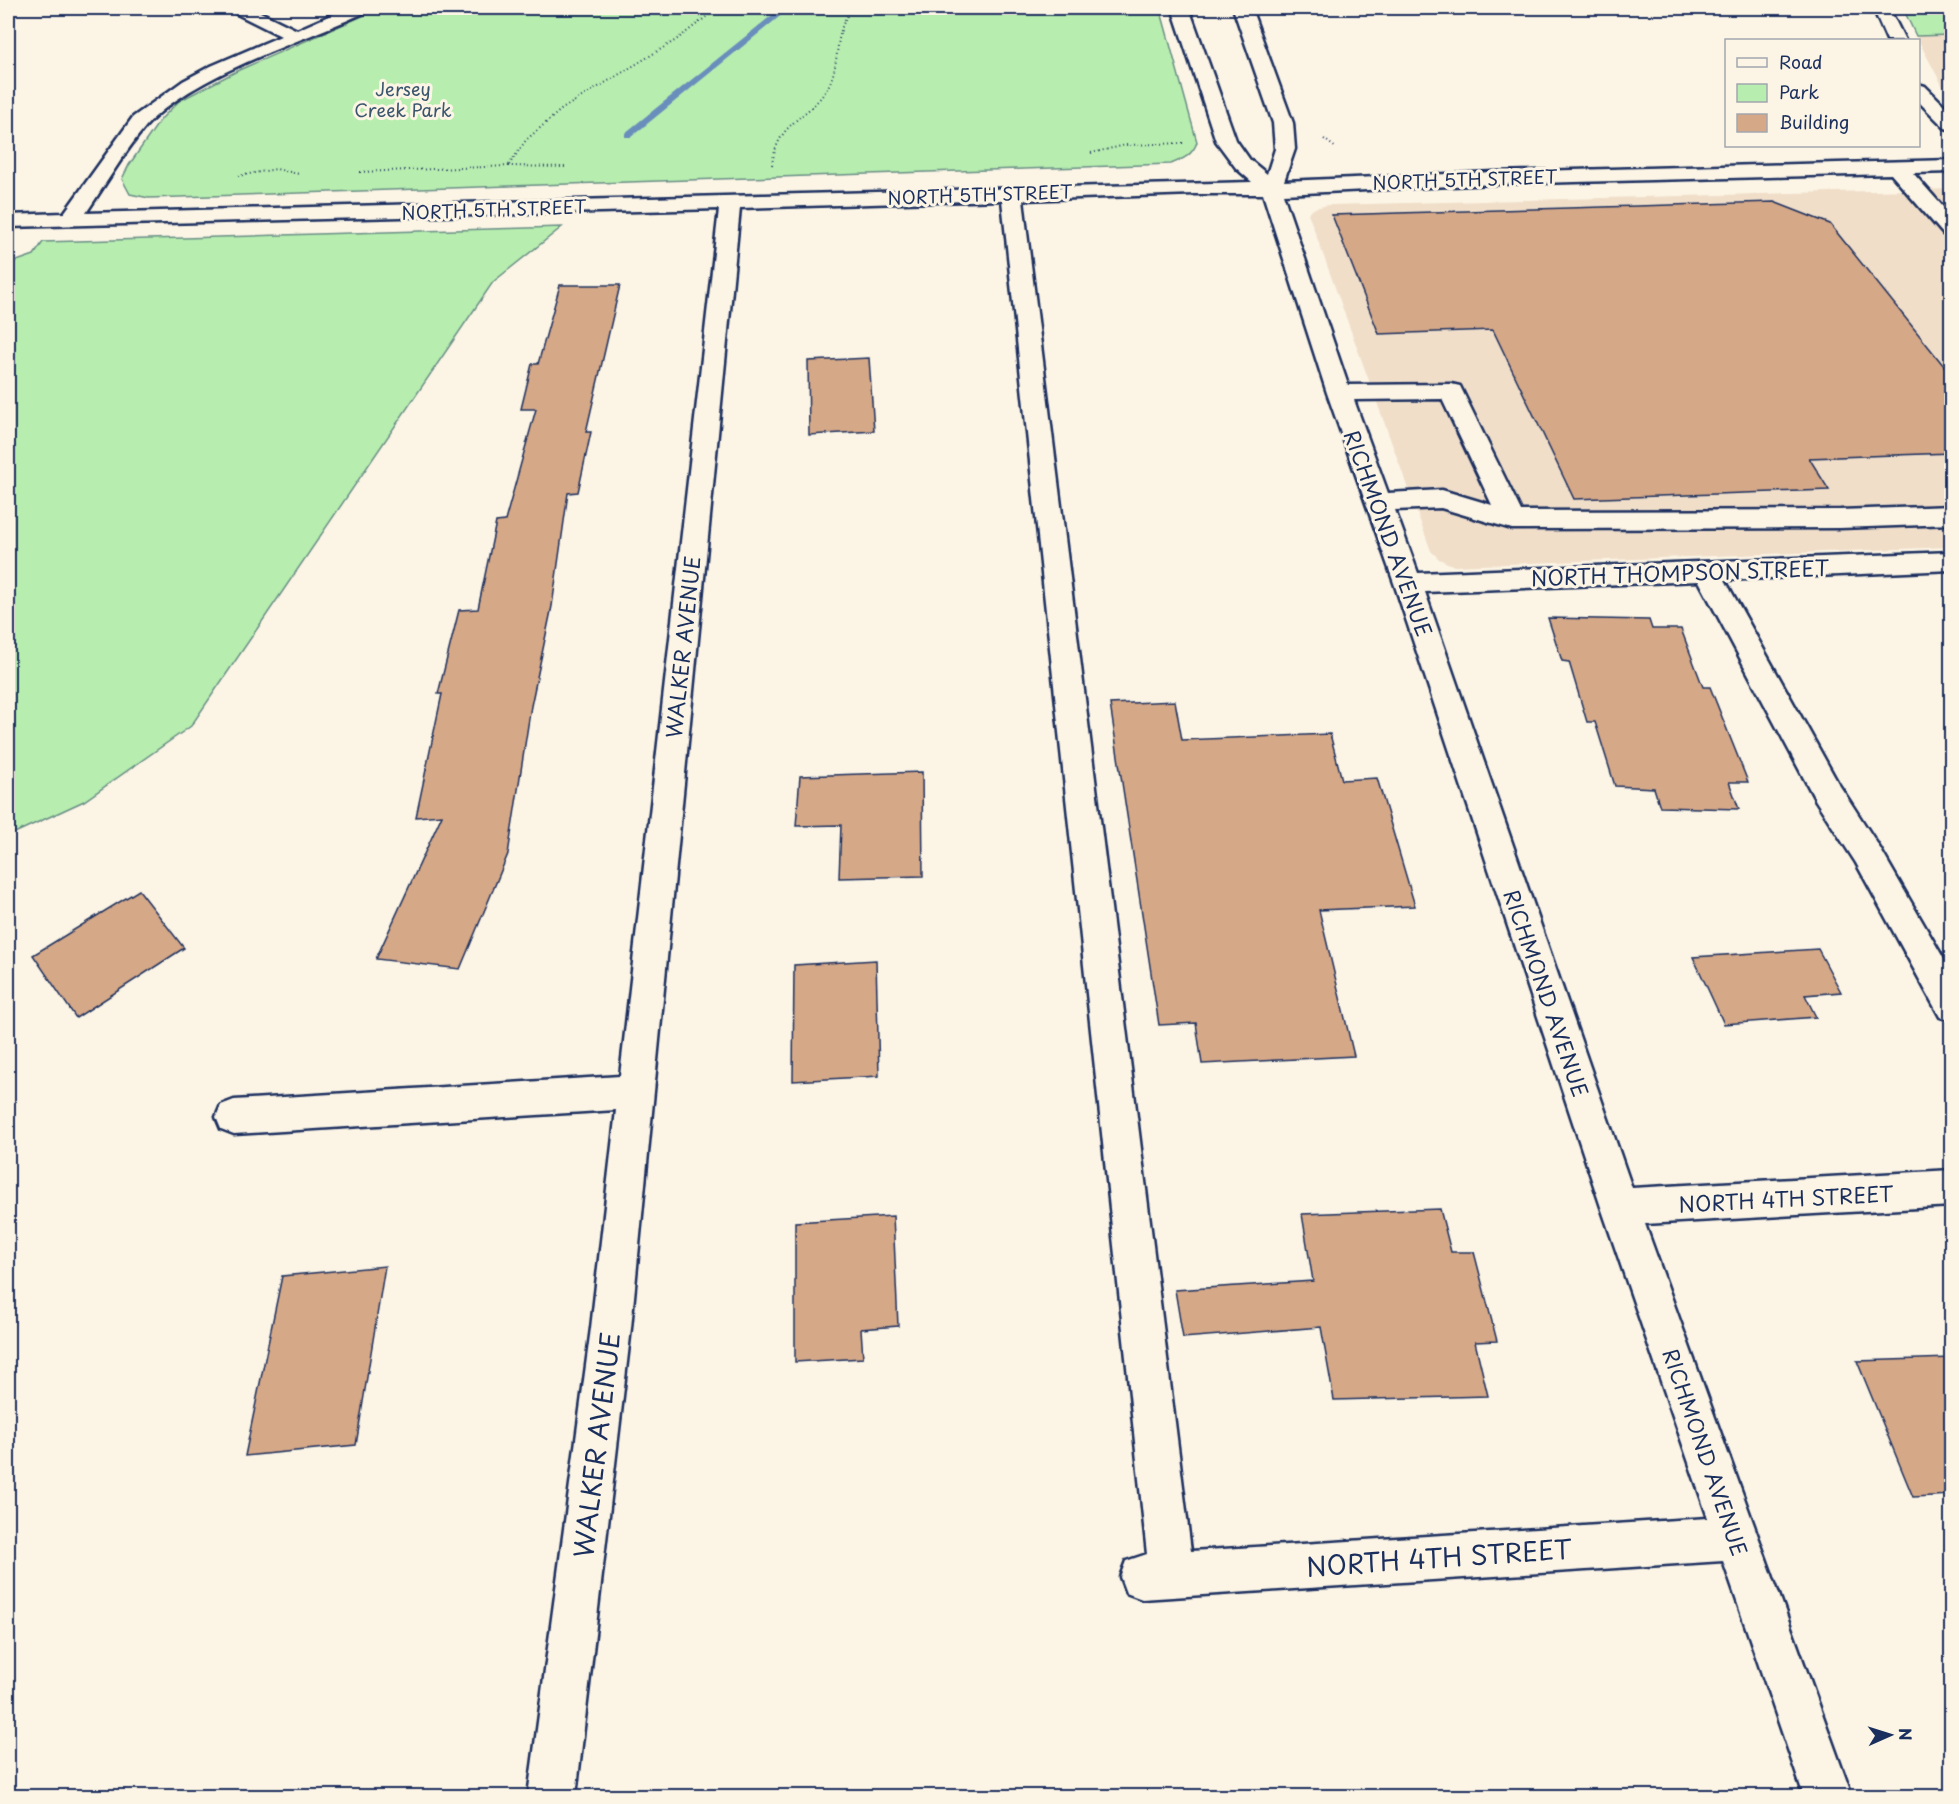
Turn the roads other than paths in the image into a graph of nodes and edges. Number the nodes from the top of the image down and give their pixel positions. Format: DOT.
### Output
graph roads {
  1 [pos="239,8"];
  2 [pos="360,8"];
  3 [pos="1180,8"];
  4 [pos="1242,8"];
  5 [pos="1881,8"];
  6 [pos="296,36"];
  7 [pos="1896,39"];
  8 [pos="1920,92"];
  9 [pos="1952,124"];
  10 [pos="1952,166"];
  11 [pos="1897,168"];
  12 [pos="1271,188"];
  13 [pos="1012,194"];
  14 [pos="730,202"];
  15 [pos="71,219"];
  16 [pos="8,221"];
  17 [pos="1952,230"];
  18 [pos="1339,393"];
  19 [pos="1378,502"];
  20 [pos="1952,515"];
  21 [pos="1512,520"];
  22 [pos="1952,561"];
  23 [pos="1707,571"];
  24 [pos="1408,583"];
  25 [pos="1952,1006"];
  26 [pos="634,1092"];
  27 [pos="234,1117"];
  28 [pos="1952,1188"];
  29 [pos="1620,1207"];
  30 [pos="1737,1538"];
  31 [pos="552,1797"];
  32 [pos="1828,1797"];
  1 -- 6 [label="street"];
  2 -- 6 [label="street"];
  3 -- 12 [label="street"];
  4 -- 12 [label="street"];
  5 -- 7 [label="street"];
  6 -- 15 [label="street"];
  8 -- 9 [label="street"];
  10 -- 11 [label="street, NORTH 5TH STREET"];
  11 -- 12 [label="street, NORTH 5TH STREET"];
  11 -- 17 [label="street"];
  12 -- 13 [label="street, NORTH 5TH STREET"];
  12 -- 18 [label="street, RICHMOND AVENUE"];
  13 -- 14 [label="street, NORTH 5TH STREET"];
  13 -- 30 [label="street, NORTH 4TH STREET"];
  14 -- 15 [label="street, NORTH 5TH STREET"];
  14 -- 26 [label="street, WALKER AVENUE"];
  15 -- 16 [label="street, NORTH 5TH STREET"];
  18 -- 19 [label="street, RICHMOND AVENUE"];
  18 -- 21 [label="street"];
  19 -- 21 [label="street"];
  19 -- 24 [label="street, RICHMOND AVENUE"];
  20 -- 21 [label="street"];
  22 -- 23 [label="street, NORTH THOMPSON STREET"];
  23 -- 24 [label="street, NORTH THOMPSON STREET"];
  23 -- 25 [label="street"];
  24 -- 29 [label="street, RICHMOND AVENUE"];
  26 -- 27 [label="street"];
  26 -- 31 [label="street, WALKER AVENUE"];
  28 -- 29 [label="street, NORTH 4TH STREET"];
  29 -- 30 [label="street, RICHMOND AVENUE"];
  30 -- 32 [label="street, RICHMOND AVENUE"];
}
